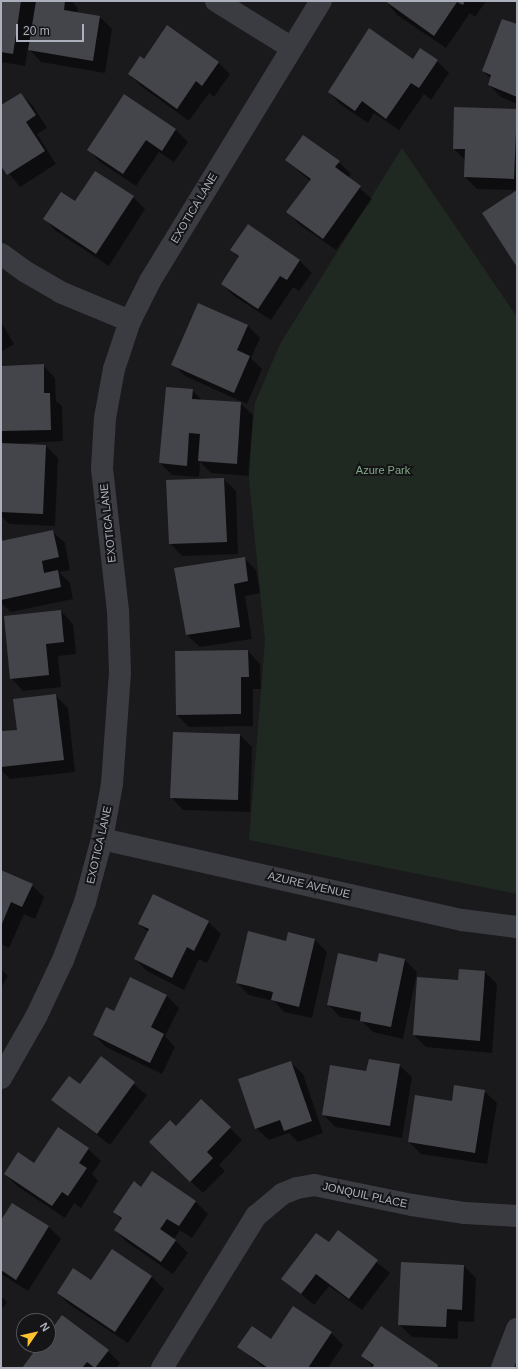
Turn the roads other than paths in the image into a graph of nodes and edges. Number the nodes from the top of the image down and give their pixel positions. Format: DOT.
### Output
graph roads {
  1 [pos="216,1"];
  2 [pos="321,1"];
  3 [pos="292,48"];
  4 [pos="1,254"];
  5 [pos="130,321"];
  6 [pos="102,838"];
  7 [pos="517,927"];
  8 [pos="1,1078"];
  9 [pos="517,1216"];
  10 [pos="517,1329"];
  11 [pos="162,1368"];
  12 [pos="502,1368"];
  1 -- 3 [label="street"];
  2 -- 3 [label="street, EXOTICA LANE"];
  3 -- 5 [label="street, EXOTICA LANE"];
  4 -- 5 [label="street"];
  5 -- 6 [label="street, EXOTICA LANE"];
  6 -- 7 [label="street, AZURE AVENUE"];
  6 -- 8 [label="street, EXOTICA LANE"];
  9 -- 11 [label="street, JONQUIL PLACE"];
  10 -- 12 [label="street"];
}
